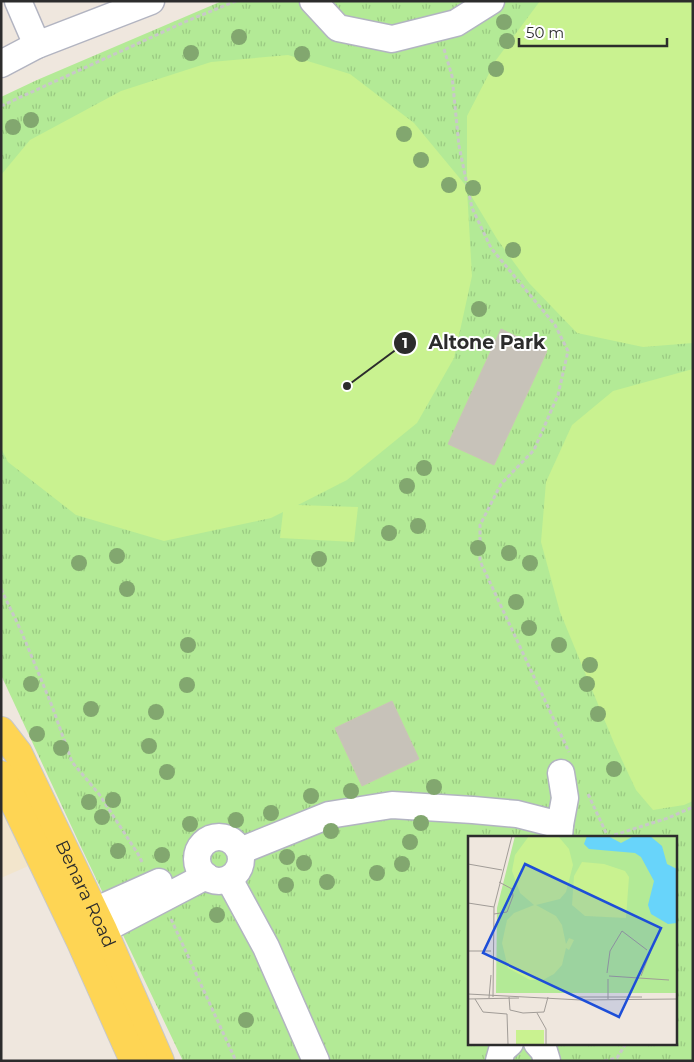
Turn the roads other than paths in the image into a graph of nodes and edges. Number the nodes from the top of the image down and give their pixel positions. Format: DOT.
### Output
graph roads {
  1 [pos="18,1"];
  2 [pos="151,1"];
  3 [pos="313,1"];
  4 [pos="491,1"];
  5 [pos="37,45"];
  6 [pos="1,64"];
  7 [pos="1,731"];
  8 [pos="565,764"];
  9 [pos="1,775"];
  10 [pos="559,831"];
  11 [pos="240,851"];
  12 [pos="211,873"];
  13 [pos="87,925"];
  14 [pos="509,1044"];
  15 [pos="538,1044"];
  16 [pos="134,1061"];
  17 [pos="160,1061"];
  18 [pos="316,1061"];
  19 [pos="499,1061"];
  20 [pos="547,1061"];
  1 -- 5 [label="street"];
  2 -- 5 [label="street"];
  3 -- 4 [label="street"];
  5 -- 6 [label="street"];
  7 -- 13 [label="main road, Benara Road"];
  8 -- 10 [label="street"];
  9 -- 13 [label="main road, Benara Road"];
  10 -- 11 [label="street"];
  11 -- 12 [label="street"];
  11 -- 12 [label="street"];
  12 -- 13 [label="street"];
  12 -- 18 [label="street"];
  13 -- 16 [label="main road, Benara Road"];
  13 -- 17 [label="main road, Benara Road"];
  14 -- 19 [label="street"];
  15 -- 20 [label="street"];
}
